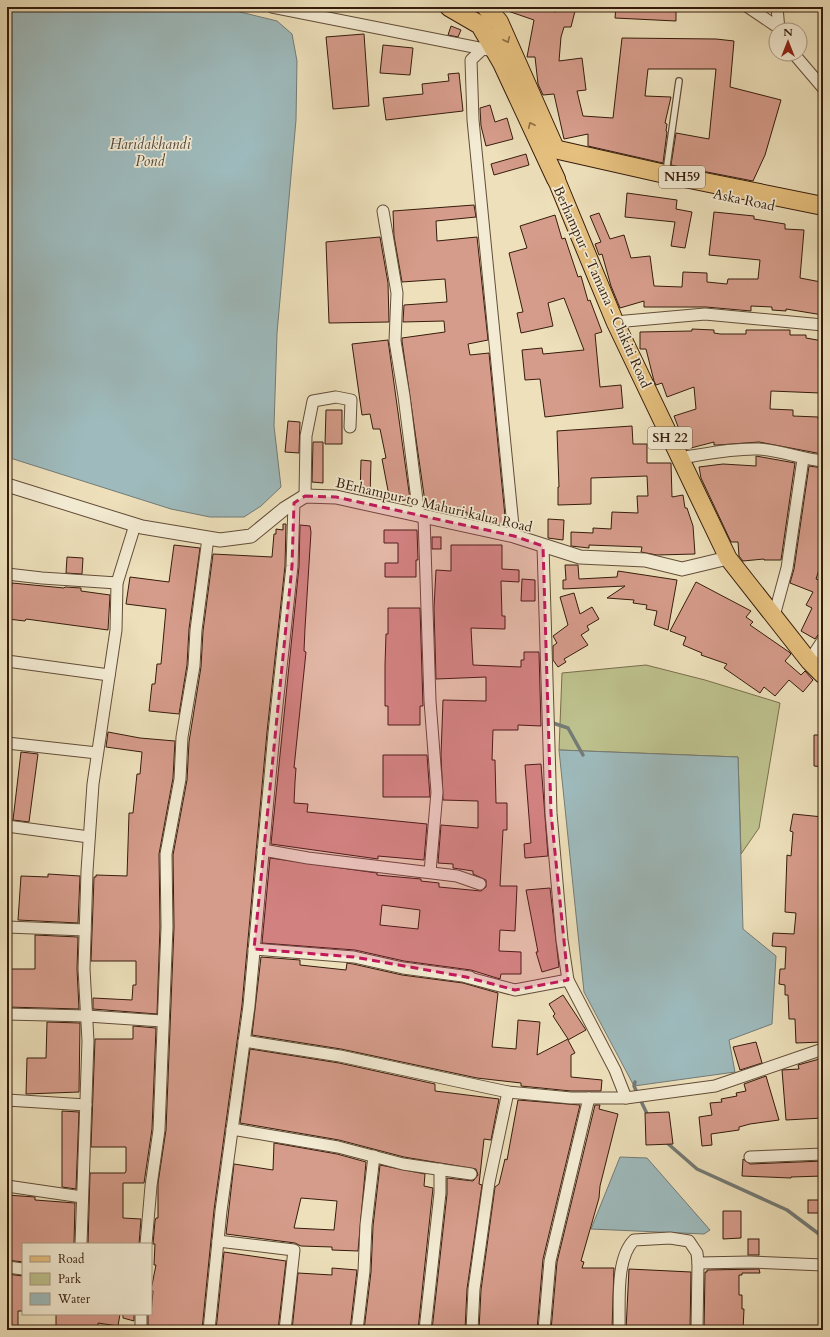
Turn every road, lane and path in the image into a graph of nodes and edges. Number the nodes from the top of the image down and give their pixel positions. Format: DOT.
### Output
graph roads {
  1 [pos="272,7"];
  2 [pos="449,7"];
  3 [pos="487,7"];
  4 [pos="748,7"];
  5 [pos="777,7"];
  6 [pos="769,22"];
  7 [pos="778,22"];
  8 [pos="480,24"];
  9 [pos="490,47"];
  10 [pos="801,62"];
  11 [pos="679,81"];
  12 [pos="823,88"];
  13 [pos="552,159"];
  14 [pos="666,174"];
  15 [pos="823,206"];
  16 [pos="384,211"];
  17 [pos="823,216"];
  18 [pos="615,322"];
  19 [pos="823,325"];
  20 [pos="350,427"];
  21 [pos="680,458"];
  22 [pos="803,459"];
  23 [pos="823,461"];
  24 [pos="7,484"];
  25 [pos="300,499"];
  26 [pos="421,516"];
  27 [pos="135,525"];
  28 [pos="514,536"];
  29 [pos="208,538"];
  30 [pos="543,546"];
  31 [pos="728,558"];
  32 [pos="7,574"];
  33 [pos="118,583"];
  34 [pos="774,616"];
  35 [pos="823,640"];
  36 [pos="7,661"];
  37 [pos="809,661"];
  38 [pos="109,675"];
  39 [pos="823,675"];
  40 [pos="7,743"];
  41 [pos="97,753"];
  42 [pos="7,826"];
  43 [pos="89,837"];
  44 [pos="263,850"];
  45 [pos="430,872"];
  46 [pos="480,884"];
  47 [pos="7,927"];
  48 [pos="85,930"];
  49 [pos="254,948"];
  50 [pos="568,980"];
  51 [pos="7,1014"];
  52 [pos="87,1016"];
  53 [pos="162,1021"];
  54 [pos="244,1041"];
  55 [pos="823,1050"];
  56 [pos="508,1092"];
  57 [pos="589,1098"];
  58 [pos="626,1098"];
  59 [pos="7,1100"];
  60 [pos="86,1105"];
  61 [pos="232,1129"];
  62 [pos="823,1154"];
  63 [pos="374,1156"];
  64 [pos="750,1157"];
  65 [pos="440,1169"];
  66 [pos="471,1174"];
  67 [pos="7,1186"];
  68 [pos="82,1196"];
  69 [pos="218,1241"];
  70 [pos="81,1243"];
  71 [pos="146,1243"];
  72 [pos="698,1263"];
  73 [pos="823,1265"];
  74 [pos="7,1267"];
  75 [pos="22,1269"];
  76 [pos="141,1315"];
  77 [pos="141,1330"];
  78 [pos="209,1330"];
  79 [pos="285,1330"];
  80 [pos="357,1330"];
  81 [pos="425,1330"];
  82 [pos="472,1330"];
  83 [pos="544,1330"];
  84 [pos="619,1330"];
  85 [pos="697,1330"];
  1 -- 9 [label="street"];
  2 -- 8 [label="highway"];
  3 -- 8 [label="street"];
  3 -- 13 [label="highway, one-way"];
  4 -- 6 [label="street"];
  5 -- 7 [label="street"];
  8 -- 9 [label="highway"];
  13 -- 9 [label="highway, one-way"];
  9 -- 28 [label="street"];
  10 -- 12 [label="street"];
  11 -- 14 [label="lane"];
  13 -- 14 [label="highway, NH59"];
  13 -- 17 [label="highway, Aska Road / NH59"];
  13 -- 18 [label="main road, Berhampur - Tamana - Chikiti Road / SH 22"];
  14 -- 15 [label="highway, NH59"];
  16 -- 26 [label="street"];
  18 -- 19 [label="street"];
  18 -- 21 [label="main road, Berhampur - Tamana - Chikiti Road / SH 22"];
  20 -- 25 [label="street"];
  21 -- 22 [label="street"];
  21 -- 31 [label="main road, Berhampur - Tamana - Chikiti Road / SH 22"];
  22 -- 23 [label="street"];
  22 -- 34 [label="street"];
  24 -- 27 [label="street"];
  25 -- 26 [label="street, BErhampur to Mahuri kalua Road"];
  25 -- 29 [label="street"];
  25 -- 44 [label="street"];
  26 -- 28 [label="street, BErhampur to Mahuri kalua Road"];
  26 -- 45 [label="street"];
  27 -- 29 [label="street"];
  27 -- 33 [label="street"];
  28 -- 30 [label="street, BErhampur to Mahuri kalua Road"];
  29 -- 53 [label="street"];
  30 -- 31 [label="street, BErhampur to Mahuri kalua Road"];
  30 -- 50 [label="street"];
  31 -- 34 [label="main road, Berhampur - Tamana - Chikiti Road / SH 22"];
  32 -- 33 [label="street"];
  33 -- 38 [label="street"];
  34 -- 37 [label="main road, Berhampur - Tamana - Chikiti Road / SH 22"];
  35 -- 37 [label="street"];
  36 -- 38 [label="street"];
  37 -- 39 [label="main road, Berhampur - Tamana - Chikiti Road / SH 22"];
  38 -- 41 [label="street"];
  40 -- 41 [label="street"];
  41 -- 43 [label="street"];
  42 -- 43 [label="street"];
  43 -- 48 [label="street"];
  44 -- 45 [label="street"];
  44 -- 49 [label="street"];
  45 -- 46 [label="street"];
  47 -- 48 [label="street"];
  48 -- 52 [label="street"];
  49 -- 50 [label="street"];
  49 -- 54 [label="street"];
  50 -- 58 [label="street"];
  51 -- 52 [label="street"];
  52 -- 53 [label="street"];
  52 -- 60 [label="street"];
  53 -- 71 [label="street"];
  54 -- 56 [label="street"];
  54 -- 61 [label="street"];
  55 -- 58 [label="street"];
  56 -- 57 [label="street"];
  56 -- 82 [label="street"];
  57 -- 58 [label="street"];
  57 -- 83 [label="street"];
  59 -- 60 [label="street"];
  60 -- 68 [label="street"];
  61 -- 63 [label="street"];
  61 -- 69 [label="street"];
  62 -- 64 [label="street"];
  63 -- 65 [label="street"];
  63 -- 80 [label="street"];
  65 -- 66 [label="street"];
  65 -- 81 [label="street"];
  67 -- 68 [label="street"];
  68 -- 70 [label="street"];
  69 -- 78 [label="street"];
  69 -- 79 [label="street"];
  72 -- 73 [label="street"];
  72 -- 84 [label="street"];
  72 -- 85 [label="street"];
  74 -- 75 [label="street"];
  76 -- 77 [label="street"];
}
